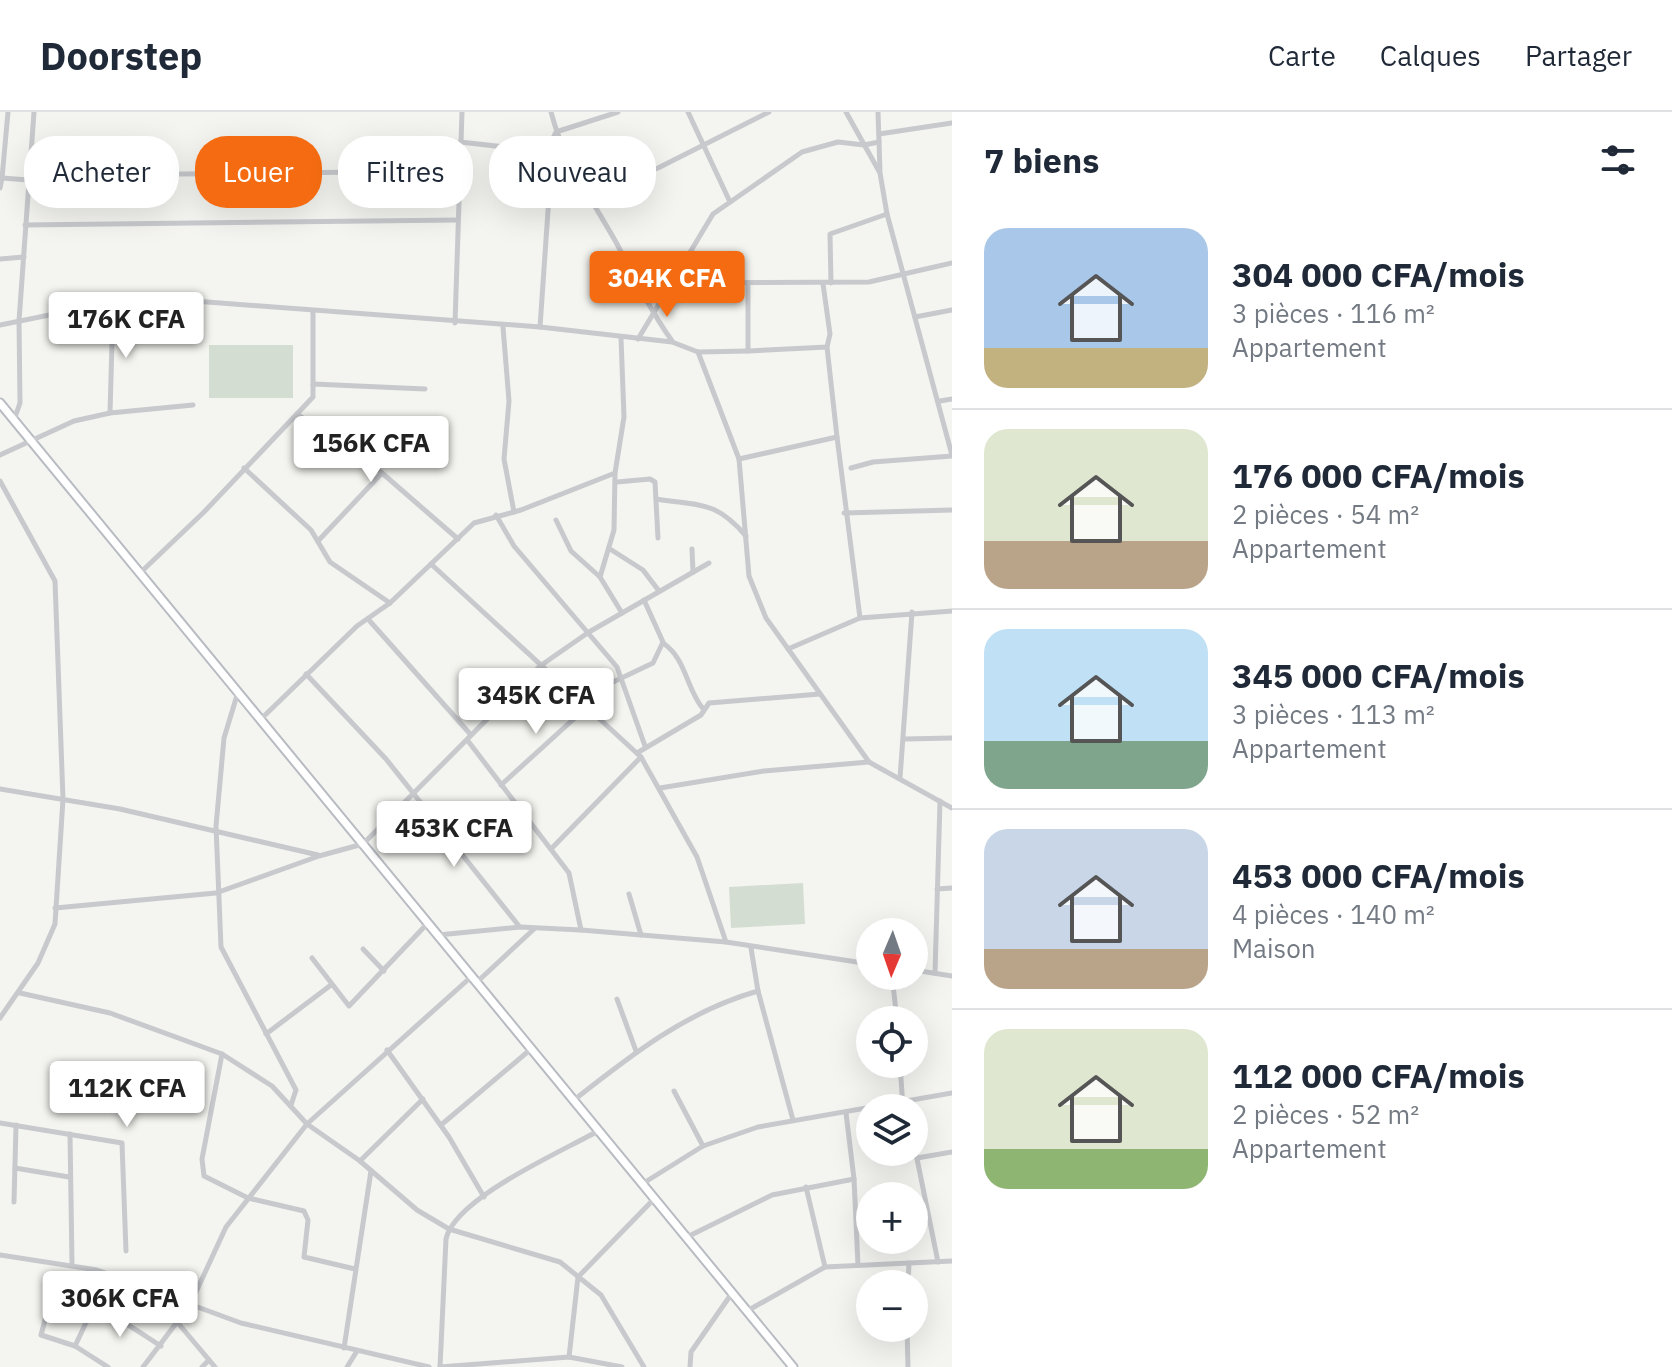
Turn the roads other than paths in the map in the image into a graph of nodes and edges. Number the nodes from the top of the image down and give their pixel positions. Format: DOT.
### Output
graph roads {
  1 [pos="8,112"];
  2 [pos="34,112"];
  3 [pos="462,112"];
  4 [pos="551,112"];
  5 [pos="618,112"];
  6 [pos="688,112"];
  7 [pos="769,112"];
  8 [pos="846,112"];
  9 [pos="878,112"];
  10 [pos="609,114"];
  11 [pos="952,123"];
  12 [pos="556,132"];
  13 [pos="879,134"];
  14 [pos="32,136"];
  15 [pos="460,136"];
  16 [pos="555,136"];
  17 [pos="558,136"];
  18 [pos="879,142"];
  19 [pos="703,145"];
  20 [pos="864,145"];
  21 [pos="656,169"];
  22 [pos="338,172"];
  23 [pos="880,173"];
  24 [pos="179,174"];
  25 [pos="2,178"];
  26 [pos="24,180"];
  27 [pos="0,188"];
  28 [pos="730,202"];
  29 [pos="26,208"];
  30 [pos="458,208"];
  31 [pos="546,208"];
  32 [pos="595,208"];
  33 [pos="887,214"];
  34 [pos="458,220"];
  35 [pos="25,225"];
  36 [pos="24,257"];
  37 [pos="0,259"];
  38 [pos="952,263"];
  39 [pos="903,277"];
  40 [pos="669,283"];
  41 [pos="748,283"];
  42 [pos="827,283"];
  43 [pos="113,306"];
  44 [pos="952,310"];
  45 [pos="313,311"];
  46 [pos="653,315"];
  47 [pos="915,317"];
  48 [pos="19,321"];
  49 [pos="455,323"];
  50 [pos="0,325"];
  51 [pos="503,327"];
  52 [pos="540,327"];
  53 [pos="621,338"];
  54 [pos="638,339"];
  55 [pos="672,342"];
  56 [pos="827,347"];
  57 [pos="748,351"];
  58 [pos="698,352"];
  59 [pos="313,384"];
  60 [pos="425,389"];
  61 [pos="952,399"];
  62 [pos="940,401"];
  63 [pos="0,403"];
  64 [pos="193,405"];
  65 [pos="110,413"];
  66 [pos="297,414"];
  67 [pos="14,420"];
  68 [pos="837,437"];
  69 [pos="32,442"];
  70 [pos="0,455"];
  71 [pos="952,455"];
  72 [pos="739,459"];
  73 [pos="244,468"];
  74 [pos="851,468"];
  75 [pos="382,473"];
  76 [pos="615,473"];
  77 [pos="0,481"];
  78 [pos="617,482"];
  79 [pos="656,499"];
  80 [pos="952,510"];
  81 [pos="514,512"];
  82 [pos="844,513"];
  83 [pos="496,515"];
  84 [pos="556,520"];
  85 [pos="746,536"];
  86 [pos="658,538"];
  87 [pos="458,539"];
  88 [pos="318,541"];
  89 [pos="610,549"];
  90 [pos="692,549"];
  91 [pos="709,563"];
  92 [pos="431,564"];
  93 [pos="693,572"];
  94 [pos="140,573"];
  95 [pos="600,577"];
  96 [pos="659,591"];
  97 [pos="644,600"];
  98 [pos="390,603"];
  99 [pos="952,611"];
  100 [pos="912,612"];
  101 [pos="622,613"];
  102 [pos="860,618"];
  103 [pos="368,619"];
  104 [pos="589,632"];
  105 [pos="663,642"];
  106 [pos="787,649"];
  107 [pos="540,666"];
  108 [pos="306,674"];
  109 [pos="621,678"];
  110 [pos="238,691"];
  111 [pos="820,694"];
  112 [pos="588,706"];
  113 [pos="704,710"];
  114 [pos="261,719"];
  115 [pos="469,738"];
  116 [pos="952,738"];
  117 [pos="905,739"];
  118 [pos="645,746"];
  119 [pos="639,755"];
  120 [pos="869,762"];
  121 [pos="900,778"];
  122 [pos="501,785"];
  123 [pos="660,788"];
  124 [pos="0,789"];
  125 [pos="414,792"];
  126 [pos="63,799"];
  127 [pos="940,801"];
  128 [pos="952,808"];
  129 [pos="216,831"];
  130 [pos="363,844"];
  131 [pos="551,849"];
  132 [pos="319,856"];
  133 [pos="952,888"];
  134 [pos="937,889"];
  135 [pos="216,893"];
  136 [pos="629,894"];
  137 [pos="55,908"];
  138 [pos="427,924"];
  139 [pos="520,927"];
  140 [pos="534,928"];
  141 [pos="581,930"];
  142 [pos="437,935"];
  143 [pos="641,935"];
  144 [pos="726,942"];
  145 [pos="751,948"];
  146 [pos="363,949"];
  147 [pos="312,958"];
  148 [pos="856,962"];
  149 [pos="384,971"];
  150 [pos="928,972"];
  151 [pos="935,973"];
  152 [pos="952,976"];
  153 [pos="473,980"];
  154 [pos="331,985"];
  155 [pos="758,991"];
  156 [pos="20,993"];
  157 [pos="617,999"];
  158 [pos="0,1018"];
  159 [pos="266,1034"];
  160 [pos="531,1049"];
  161 [pos="387,1050"];
  162 [pos="636,1051"];
  163 [pos="222,1054"];
  164 [pos="674,1091"];
  165 [pos="952,1093"];
  166 [pos="423,1099"];
  167 [pos="928,1099"];
  168 [pos="573,1101"];
  169 [pos="291,1106"];
  170 [pos="856,1112"];
  171 [pos="846,1113"];
  172 [pos="793,1120"];
  173 [pos="0,1123"];
  174 [pos="307,1124"];
  175 [pos="16,1125"];
  176 [pos="441,1125"];
  177 [pos="598,1131"];
  178 [pos="70,1134"];
  179 [pos="703,1146"];
  180 [pos="952,1152"];
  181 [pos="928,1156"];
  182 [pos="360,1161"];
  183 [pos="919,1166"];
  184 [pos="15,1168"];
  185 [pos="371,1171"];
  186 [pos="70,1177"];
  187 [pos="854,1179"];
  188 [pos="641,1185"];
  189 [pos="806,1187"];
  190 [pos="484,1197"];
  191 [pos="248,1198"];
  192 [pos="653,1200"];
  193 [pos="14,1202"];
  194 [pos="449,1229"];
  195 [pos="684,1238"];
  196 [pos="126,1251"];
  197 [pos="0,1255"];
  198 [pos="952,1261"];
  199 [pos="938,1262"];
  200 [pos="909,1263"];
  201 [pos="72,1264"];
  202 [pos="858,1265"];
  203 [pos="825,1267"];
  204 [pos="355,1269"];
  205 [pos="909,1270"];
  206 [pos="109,1274"];
  207 [pos="578,1277"];
  208 [pos="732,1293"];
  209 [pos="190,1305"];
  210 [pos="94,1308"];
  211 [pos="747,1311"];
  212 [pos="178,1323"];
  213 [pos="907,1342"];
  214 [pos="75,1346"];
  215 [pos="161,1346"];
  216 [pos="344,1348"];
  217 [pos="357,1351"];
  218 [pos="569,1357"];
  219 [pos="209,1360"];
  220 [pos="408,1366"];
  221 [pos="490,1366"];
  222 [pos="108,1367"];
  223 [pos="143,1367"];
  224 [pos="202,1367"];
  225 [pos="215,1367"];
  226 [pos="347,1367"];
  227 [pos="429,1367"];
  228 [pos="440,1367"];
  229 [pos="622,1367"];
  230 [pos="644,1367"];
  231 [pos="690,1367"];
  232 [pos="793,1367"];
  233 [pos="908,1367"];
  1 -- 25 [label="street"];
  2 -- 14 [label="street"];
  3 -- 15 [label="street"];
  4 -- 12 [label="street"];
  5 -- 10 [label="street"];
  6 -- 19 [label="street"];
  7 -- 19 [label="street"];
  8 -- 20 [label="street"];
  9 -- 13 [label="street"];
  10 -- 12 [label="street"];
  11 -- 13 [label="street"];
  12 -- 16 [label="street"];
  12 -- 17 [label="street"];
  13 -- 18 [label="street"];
  18 -- 20 [label="street"];
  18 -- 23 [label="street"];
  19 -- 21 [label="street"];
  19 -- 28 [label="street"];
  20 -- 23 [label="street"];
  20 -- 28 [label="street"];
  22 -- 24 [label="street"];
  23 -- 33 [label="street"];
  25 -- 26 [label="street"];
  25 -- 27 [label="street"];
  28 -- 40 [label="street"];
  29 -- 35 [label="street"];
  30 -- 34 [label="street"];
  31 -- 52 [label="street"];
  32 -- 46 [label="street"];
  33 -- 39 [label="street"];
  33 -- 42 [label="street"];
  34 -- 35 [label="street"];
  34 -- 49 [label="street"];
  35 -- 36 [label="street"];
  36 -- 37 [label="street"];
  36 -- 48 [label="street"];
  38 -- 39 [label="street"];
  39 -- 42 [label="street"];
  39 -- 47 [label="street"];
  40 -- 41 [label="street"];
  40 -- 46 [label="street"];
  41 -- 42 [label="street"];
  41 -- 57 [label="street"];
  42 -- 56 [label="street"];
  43 -- 45 [label="street"];
  43 -- 48 [label="street"];
  43 -- 65 [label="street"];
  44 -- 47 [label="street"];
  45 -- 49 [label="street"];
  45 -- 59 [label="street"];
  46 -- 54 [label="street"];
  46 -- 55 [label="street"];
  47 -- 62 [label="street"];
  48 -- 50 [label="street"];
  48 -- 67 [label="street"];
  49 -- 51 [label="street"];
  51 -- 52 [label="street"];
  51 -- 81 [label="street"];
  52 -- 53 [label="street"];
  53 -- 54 [label="street"];
  53 -- 76 [label="street"];
  54 -- 55 [label="street"];
  55 -- 58 [label="street"];
  56 -- 57 [label="street"];
  56 -- 68 [label="street"];
  57 -- 58 [label="street"];
  58 -- 72 [label="street"];
  59 -- 60 [label="street"];
  59 -- 66 [label="street"];
  61 -- 62 [label="street"];
  62 -- 71 [label="street"];
  63 -- 67 [label="main road"];
  64 -- 65 [label="street"];
  65 -- 69 [label="street"];
  66 -- 73 [label="street"];
  66 -- 75 [label="street"];
  67 -- 69 [label="main road"];
  68 -- 72 [label="street"];
  68 -- 82 [label="street"];
  69 -- 70 [label="street"];
  69 -- 94 [label="main road"];
  71 -- 74 [label="street"];
  72 -- 85 [label="street"];
  73 -- 88 [label="street"];
  73 -- 94 [label="street"];
  75 -- 87 [label="street"];
  75 -- 88 [label="street"];
  76 -- 78 [label="street"];
  76 -- 81 [label="street"];
  77 -- 126 [label="street"];
  78 -- 79 [label="street"];
  78 -- 89 [label="street"];
  79 -- 85 [label="street"];
  79 -- 86 [label="street"];
  80 -- 82 [label="street"];
  81 -- 83 [label="street"];
  82 -- 102 [label="street"];
  83 -- 87 [label="street"];
  83 -- 104 [label="street"];
  84 -- 95 [label="street"];
  85 -- 106 [label="street"];
  87 -- 92 [label="street"];
  88 -- 98 [label="street"];
  89 -- 95 [label="street"];
  89 -- 96 [label="street"];
  90 -- 93 [label="street"];
  91 -- 93 [label="street"];
  92 -- 98 [label="street"];
  92 -- 107 [label="street"];
  93 -- 96 [label="street"];
  94 -- 110 [label="main road"];
  95 -- 101 [label="street"];
  96 -- 97 [label="street"];
  97 -- 101 [label="street"];
  97 -- 105 [label="street"];
  98 -- 103 [label="street"];
  99 -- 100 [label="street"];
  100 -- 102 [label="street"];
  100 -- 117 [label="street"];
  101 -- 104 [label="street"];
  102 -- 106 [label="street"];
  103 -- 108 [label="street"];
  103 -- 115 [label="street"];
  104 -- 107 [label="street"];
  104 -- 109 [label="street"];
  105 -- 109 [label="street"];
  105 -- 113 [label="street"];
  106 -- 111 [label="street"];
  107 -- 112 [label="street"];
  107 -- 115 [label="street"];
  108 -- 114 [label="street"];
  108 -- 125 [label="street"];
  109 -- 112 [label="street"];
  109 -- 118 [label="street"];
  110 -- 114 [label="main road"];
  110 -- 129 [label="street"];
  111 -- 113 [label="street"];
  111 -- 120 [label="street"];
  112 -- 119 [label="street"];
  112 -- 122 [label="street"];
  113 -- 118 [label="street"];
  114 -- 130 [label="main road"];
  115 -- 122 [label="street"];
  115 -- 125 [label="street"];
  116 -- 117 [label="street"];
  117 -- 121 [label="street"];
  118 -- 119 [label="street"];
  119 -- 123 [label="street"];
  119 -- 131 [label="street"];
  120 -- 121 [label="street"];
  120 -- 123 [label="street"];
  121 -- 127 [label="street"];
  122 -- 131 [label="street"];
  123 -- 144 [label="street"];
  124 -- 126 [label="street"];
  125 -- 130 [label="street"];
  125 -- 139 [label="street"];
  126 -- 129 [label="street"];
  126 -- 137 [label="street"];
  127 -- 128 [label="street"];
  127 -- 134 [label="street"];
  129 -- 132 [label="street"];
  129 -- 135 [label="street"];
  130 -- 132 [label="street"];
  130 -- 138 [label="main road"];
  131 -- 141 [label="street"];
  132 -- 135 [label="street"];
  133 -- 134 [label="street"];
  134 -- 151 [label="street"];
  135 -- 137 [label="street"];
  135 -- 159 [label="street"];
  136 -- 143 [label="street"];
  137 -- 156 [label="street"];
  138 -- 142 [label="main road"];
  138 -- 149 [label="street"];
  139 -- 140 [label="street"];
  139 -- 142 [label="street"];
  140 -- 141 [label="street"];
  140 -- 153 [label="street"];
  141 -- 143 [label="street"];
  142 -- 153 [label="main road"];
  143 -- 144 [label="street"];
  144 -- 145 [label="street"];
  145 -- 148 [label="street"];
  145 -- 155 [label="street"];
  146 -- 149 [label="street"];
  147 -- 154 [label="street"];
  149 -- 154 [label="street"];
  150 -- 151 [label="street"];
  151 -- 152 [label="street"];
  153 -- 160 [label="main road"];
  153 -- 161 [label="street"];
  154 -- 159 [label="street"];
  155 -- 162 [label="street"];
  155 -- 172 [label="street"];
  156 -- 158 [label="street"];
  156 -- 163 [label="street"];
  157 -- 162 [label="street"];
  159 -- 169 [label="street"];
  160 -- 168 [label="main road"];
  160 -- 176 [label="street"];
  161 -- 166 [label="street"];
  161 -- 174 [label="street"];
  162 -- 168 [label="street"];
  163 -- 169 [label="street"];
  163 -- 191 [label="street"];
  164 -- 179 [label="street"];
  165 -- 167 [label="street"];
  166 -- 176 [label="street"];
  166 -- 182 [label="street"];
  168 -- 177 [label="main road"];
  169 -- 174 [label="street"];
  170 -- 171 [label="street"];
  171 -- 172 [label="street"];
  171 -- 187 [label="street"];
  172 -- 179 [label="street"];
  173 -- 175 [label="street"];
  174 -- 182 [label="street"];
  174 -- 191 [label="street"];
  175 -- 178 [label="street"];
  175 -- 184 [label="street"];
  176 -- 190 [label="street"];
  177 -- 188 [label="main road"];
  177 -- 190 [label="street"];
  178 -- 186 [label="street"];
  178 -- 196 [label="street"];
  179 -- 188 [label="street"];
  180 -- 181 [label="street"];
  182 -- 185 [label="street"];
  183 -- 199 [label="street"];
  184 -- 186 [label="street"];
  184 -- 193 [label="street"];
  185 -- 194 [label="street"];
  185 -- 204 [label="street"];
  186 -- 201 [label="street"];
  187 -- 189 [label="street"];
  187 -- 202 [label="street"];
  188 -- 192 [label="main road"];
  189 -- 195 [label="street"];
  189 -- 203 [label="street"];
  190 -- 194 [label="street"];
  191 -- 204 [label="street"];
  191 -- 209 [label="street"];
  192 -- 195 [label="main road"];
  192 -- 207 [label="street"];
  194 -- 207 [label="street"];
  194 -- 228 [label="street"];
  195 -- 208 [label="main road"];
  197 -- 201 [label="street"];
  198 -- 199 [label="street"];
  199 -- 200 [label="street"];
  200 -- 202 [label="street"];
  200 -- 205 [label="street"];
  201 -- 206 [label="street"];
  202 -- 203 [label="street"];
  203 -- 211 [label="street"];
  204 -- 216 [label="street"];
  206 -- 209 [label="street"];
  206 -- 210 [label="street"];
  207 -- 218 [label="street"];
  207 -- 230 [label="street"];
  208 -- 211 [label="main road"];
  208 -- 231 [label="street"];
  209 -- 212 [label="street"];
  209 -- 216 [label="street"];
  210 -- 214 [label="street"];
  210 -- 214 [label="street"];
  210 -- 215 [label="street"];
  211 -- 232 [label="main road"];
  212 -- 215 [label="street"];
  212 -- 219 [label="street"];
  213 -- 233 [label="street"];
  214 -- 222 [label="street"];
  215 -- 223 [label="street"];
  216 -- 217 [label="street"];
  217 -- 220 [label="street"];
  217 -- 226 [label="street"];
  218 -- 221 [label="street"];
  218 -- 229 [label="street"];
  219 -- 224 [label="street"];
  219 -- 225 [label="street"];
  220 -- 227 [label="street"];
  221 -- 228 [label="street"];
}
